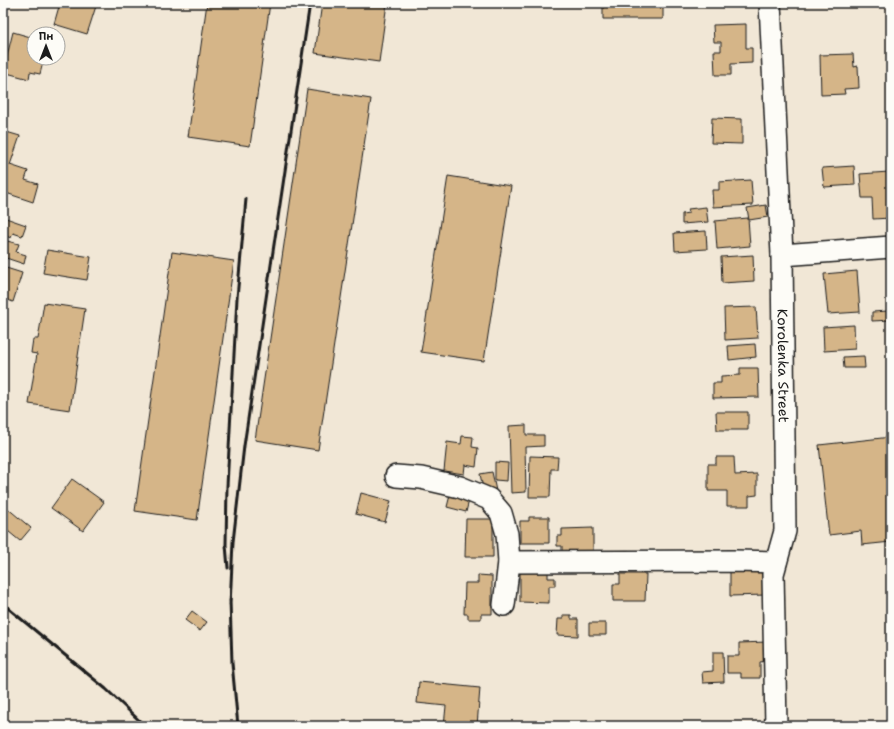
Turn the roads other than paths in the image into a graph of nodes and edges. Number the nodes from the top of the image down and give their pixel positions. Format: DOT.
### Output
graph roads {
  1 [pos="770,3"];
  2 [pos="891,247"];
  3 [pos="782,254"];
  4 [pos="396,476"];
  5 [pos="509,562"];
  6 [pos="776,562"];
  7 [pos="504,605"];
  8 [pos="776,726"];
  1 -- 3 [label="street, Korolenka Street"];
  2 -- 3 [label="street"];
  3 -- 6 [label="street, Korolenka Street"];
  4 -- 5 [label="street"];
  5 -- 6 [label="street"];
  5 -- 7 [label="street"];
  6 -- 8 [label="street, Korolenka Street"];
}
